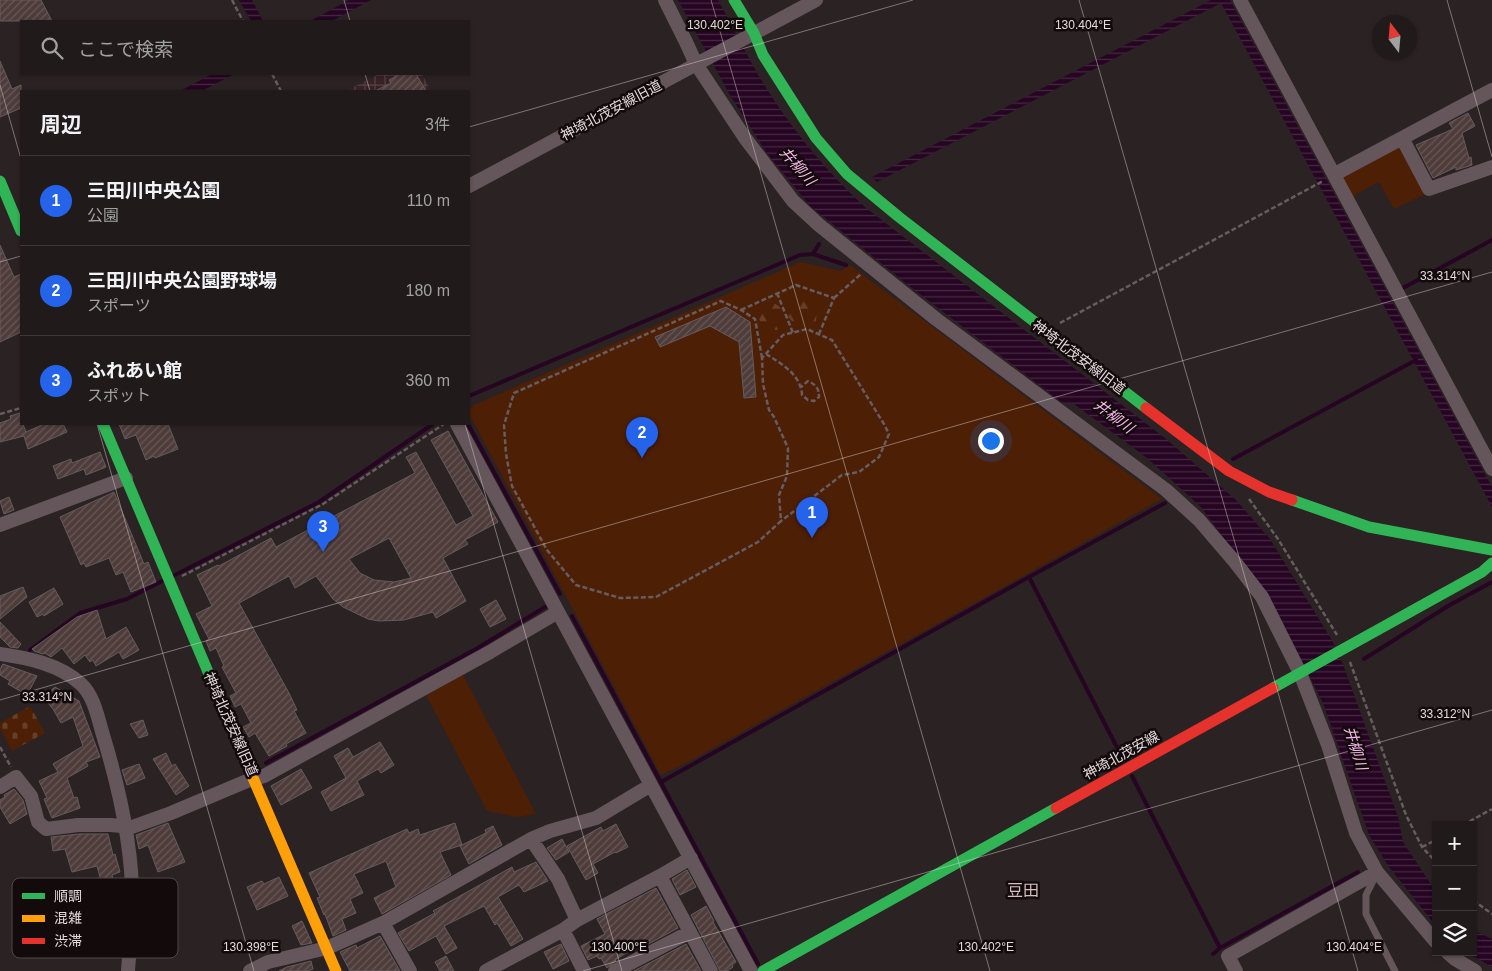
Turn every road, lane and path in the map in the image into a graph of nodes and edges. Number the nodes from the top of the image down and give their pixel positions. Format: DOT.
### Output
graph roads {
  1 [pos="232,0"];
  2 [pos="665,0"];
  3 [pos="734,0"];
  4 [pos="816,0"];
  5 [pos="1240,0"];
  6 [pos="242,20"];
  7 [pos="749,35"];
  8 [pos="700,62"];
  9 [pos="273,75"];
  10 [pos="280,90"];
  11 [pos="1492,90"];
  12 [pos="1402,138"];
  13 [pos="1492,167"];
  14 [pos="1335,174"];
  15 [pos="1,184"];
  16 [pos="470,185"];
  17 [pos="1315,185"];
  18 [pos="20,229"];
  19 [pos="870,266"];
  20 [pos="777,294"];
  21 [pos="834,298"];
  22 [pos="741,310"];
  23 [pos="1045,331"];
  24 [pos="793,333"];
  25 [pos="819,334"];
  26 [pos="766,354"];
  27 [pos="762,358"];
  28 [pos="801,386"];
  29 [pos="20,408"];
  30 [pos="0,414"];
  31 [pos="103,425"];
  32 [pos="442,425"];
  33 [pos="458,425"];
  34 [pos="1492,469"];
  35 [pos="126,478"];
  36 [pos="1245,494"];
  37 [pos="781,521"];
  38 [pos="0,526"];
  39 [pos="1492,550"];
  40 [pos="1492,563"];
  41 [pos="169,583"];
  42 [pos="558,612"];
  43 [pos="1345,648"];
  44 [pos="0,654"];
  45 [pos="1300,673"];
  46 [pos="0,747"];
  47 [pos="16,777"];
  48 [pos="255,779"];
  49 [pos="652,785"];
  50 [pos="0,787"];
  51 [pos="1492,809"];
  52 [pos="1470,821"];
  53 [pos="119,826"];
  54 [pos="531,839"];
  55 [pos="1432,842"];
  56 [pos="1422,847"];
  57 [pos="691,858"];
  58 [pos="1432,858"];
  59 [pos="1377,872"];
  60 [pos="660,876"];
  61 [pos="131,878"];
  62 [pos="1477,903"];
  63 [pos="1492,914"];
  64 [pos="576,920"];
  65 [pos="383,923"];
  66 [pos="563,930"];
  67 [pos="690,932"];
  68 [pos="1432,937"];
  69 [pos="327,948"];
  70 [pos="1451,956"];
  71 [pos="129,958"];
  72 [pos="128,971"];
  73 [pos="250,971"];
  74 [pos="336,971"];
  75 [pos="410,971"];
  76 [pos="486,971"];
  77 [pos="584,971"];
  78 [pos="615,971"];
  79 [pos="711,971"];
  80 [pos="751,971"];
  81 [pos="762,971"];
  82 [pos="1236,971"];
  83 [pos="1395,971"];
  84 [pos="1474,971"];
  1 -- 6 [label="path"];
  2 -- 8 [label="street"];
  3 -- 7 [label="street, 神埼北茂安線旧道"];
  4 -- 7 [label="street"];
  5 -- 14 [label="street"];
  7 -- 8 [label="street, 神埼北茂安線旧道"];
  7 -- 23 [label="street, 神埼北茂安線旧道"];
  8 -- 16 [label="street, 神埼北茂安線旧道"];
  8 -- 19 [label="street"];
  9 -- 10 [label="path"];
  11 -- 12 [label="street"];
  12 -- 13 [label="street"];
  12 -- 14 [label="street"];
  14 -- 34 [label="street"];
  15 -- 18 [label="street"];
  17 -- 23 [label="path"];
  19 -- 21 [label="path"];
  19 -- 45 [label="street"];
  20 -- 21 [label="path"];
  20 -- 22 [label="path"];
  20 -- 24 [label="path"];
  21 -- 25 [label="path"];
  22 -- 27 [label="path"];
  22 -- 37 [label="path"];
  23 -- 39 [label="street, 神埼北茂安線旧道"];
  24 -- 25 [label="path"];
  24 -- 26 [label="path"];
  25 -- 37 [label="path"];
  26 -- 27 [label="path"];
  26 -- 28 [label="path"];
  27 -- 37 [label="path"];
  28 -- 28 [label="path"];
  29 -- 30 [label="path"];
  31 -- 35 [label="street, 神埼北茂安線旧道"];
  32 -- 41 [label="path"];
  33 -- 42 [label="street"];
  35 -- 38 [label="street"];
  35 -- 41 [label="street, 神埼北茂安線旧道"];
  36 -- 43 [label="path"];
  40 -- 43 [label="street, 神埼北茂安線"];
  41 -- 48 [label="street, 神埼北茂安線旧道"];
  42 -- 48 [label="street"];
  42 -- 49 [label="street"];
  43 -- 45 [label="street, 神埼北茂安線"];
  43 -- 56 [label="path"];
  44 -- 53 [label="street"];
  45 -- 59 [label="street"];
  45 -- 81 [label="street, 神埼北茂安線"];
  46 -- 47 [label="path"];
  47 -- 50 [label="street"];
  47 -- 53 [label="street"];
  48 -- 53 [label="street"];
  48 -- 69 [label="street, 神埼北茂安線旧道"];
  49 -- 54 [label="street"];
  49 -- 57 [label="street"];
  51 -- 52 [label="path"];
  53 -- 61 [label="street"];
  54 -- 64 [label="street"];
  54 -- 65 [label="street"];
  55 -- 56 [label="path"];
  56 -- 58 [label="path"];
  57 -- 60 [label="street"];
  57 -- 80 [label="street"];
  59 -- 68 [label="street"];
  59 -- 82 [label="street"];
  59 -- 83 [label="lane"];
  60 -- 64 [label="street"];
  60 -- 67 [label="street"];
  62 -- 63 [label="path"];
  64 -- 66 [label="street"];
  65 -- 69 [label="street"];
  65 -- 75 [label="street"];
  66 -- 76 [label="street"];
  66 -- 77 [label="street"];
  67 -- 78 [label="street"];
  67 -- 79 [label="street"];
  69 -- 73 [label="street"];
  69 -- 74 [label="street, 神埼北茂安線旧道"];
  70 -- 84 [label="street"];
  71 -- 72 [label="street"];
}
